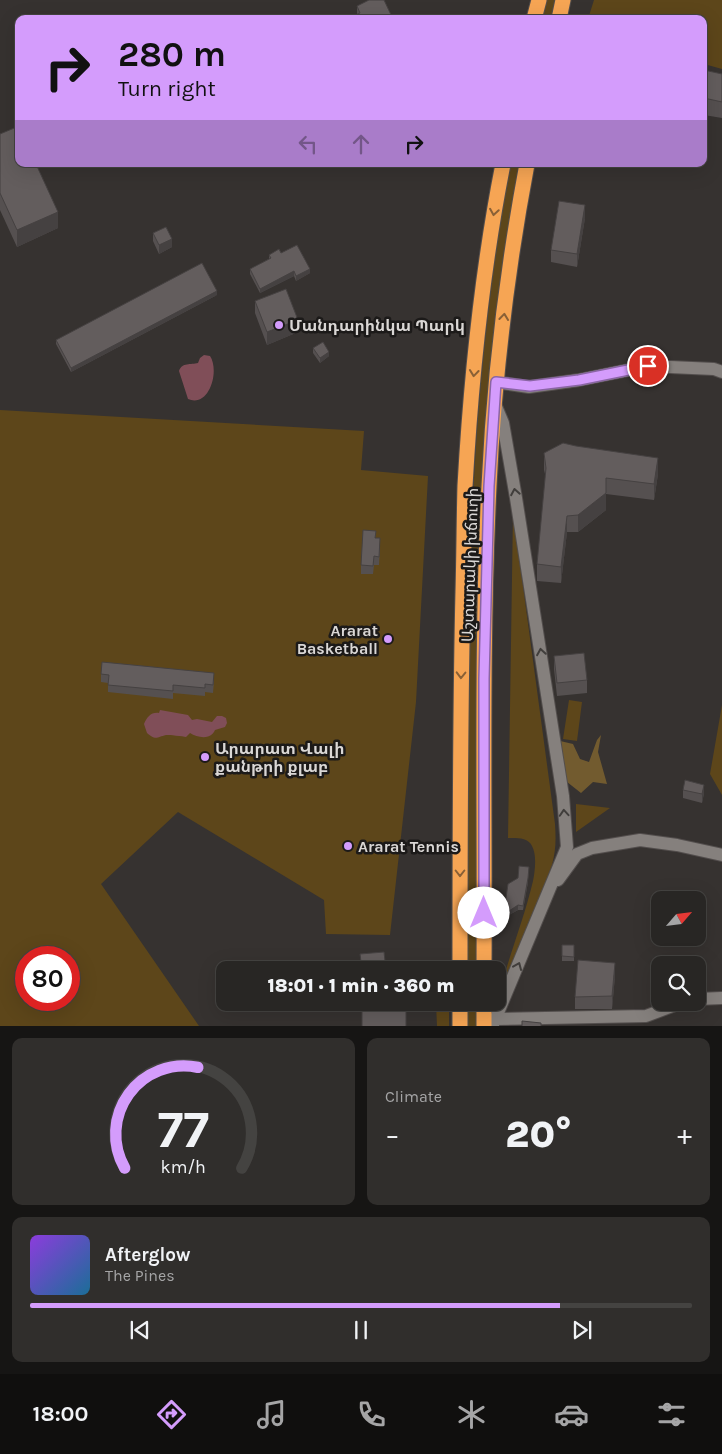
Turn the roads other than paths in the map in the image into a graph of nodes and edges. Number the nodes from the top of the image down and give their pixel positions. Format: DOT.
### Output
graph roads {
  1 [pos="539,0"];
  2 [pos="563,0"];
  3 [pos="535,15"];
  4 [pos="560,15"];
  5 [pos="502,167"];
  6 [pos="526,167"];
  7 [pos="722,372"];
  8 [pos="496,382"];
  9 [pos="495,404"];
  10 [pos="722,855"];
  11 [pos="545,898"];
  12 [pos="460,961"];
  13 [pos="484,961"];
  14 [pos="722,998"];
  15 [pos="706,999"];
  16 [pos="460,1011"];
  17 [pos="486,1011"];
  18 [pos="659,1011"];
  19 [pos="490,1024"];
  20 [pos="460,1026"];
  1 -- 3 [label="highway"];
  2 -- 4 [label="highway"];
  5 -- 12 [label="highway, Աշտարակի խճուղի, one-way"];
  8 -- 6 [label="highway, Աշտարակի խճուղի, one-way"];
  7 -- 8 [label="street"];
  8 -- 9 [label="highway, Աշտարակի խճուղի"];
  11 -- 9 [label="street, one-way"];
  9 -- 13 [label="highway, Աշտարակի խճուղի"];
  10 -- 11 [label="street"];
  19 -- 11 [label="street, one-way"];
  14 -- 15 [label="street"];
  16 -- 20 [label="highway"];
  17 -- 19 [label="highway"];
  18 -- 19 [label="street"];
}
